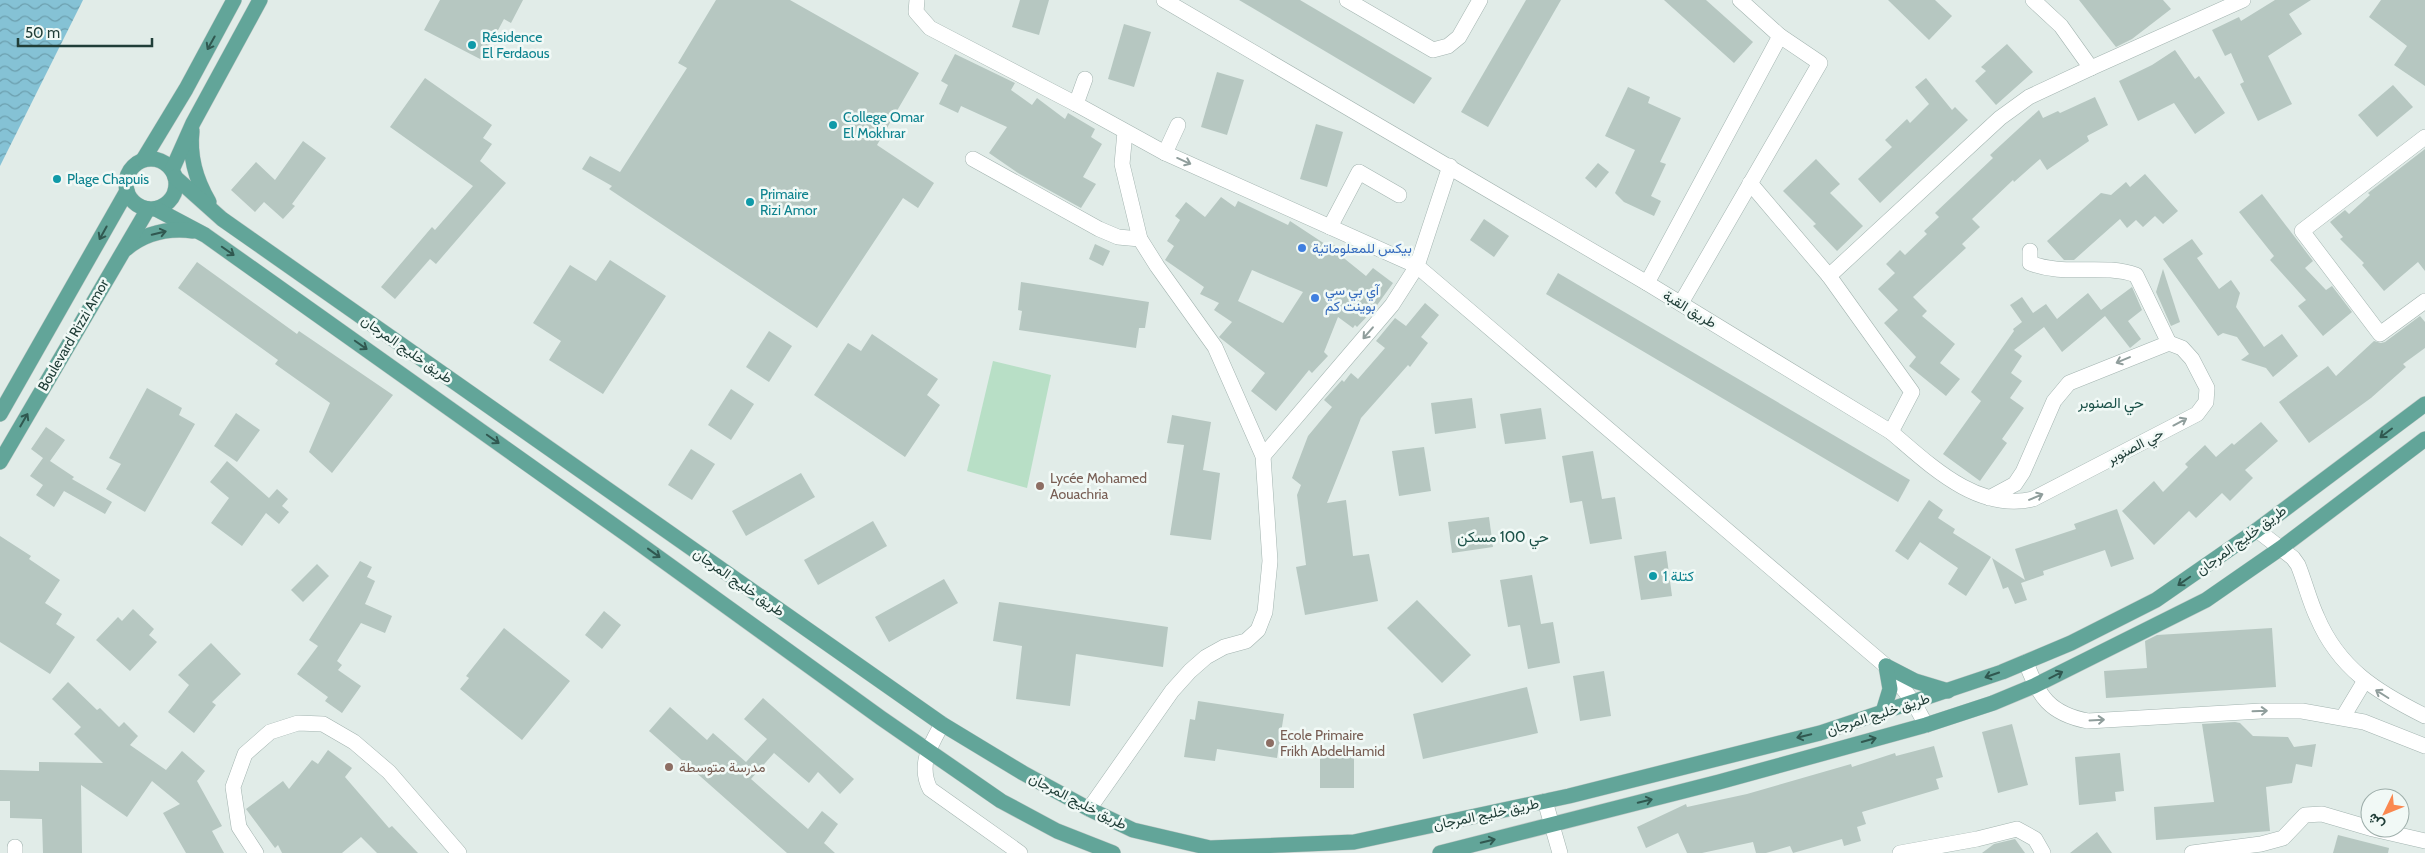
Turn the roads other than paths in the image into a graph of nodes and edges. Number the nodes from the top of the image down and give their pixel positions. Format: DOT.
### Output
graph roads {
  1 [pos="234,0"];
  2 [pos="260,0"];
  3 [pos="916,0"];
  4 [pos="1164,0"];
  5 [pos="1347,0"];
  6 [pos="1480,0"];
  7 [pos="1740,0"];
  8 [pos="2032,0"];
  9 [pos="2235,2"];
  10 [pos="1780,36"];
  11 [pos="2091,68"];
  12 [pos="1085,78"];
  13 [pos="1076,104"];
  14 [pos="193,122"];
  15 [pos="1178,125"];
  16 [pos="1125,132"];
  17 [pos="2425,137"];
  18 [pos="1165,153"];
  19 [pos="973,159"];
  20 [pos="143,160"];
  21 [pos="1450,166"];
  22 [pos="174,174"];
  23 [pos="1750,182"];
  24 [pos="127,191"];
  25 [pos="1399,195"];
  26 [pos="152,209"];
  27 [pos="222,219"];
  28 [pos="1330,227"];
  29 [pos="206,234"];
  30 [pos="1140,239"];
  31 [pos="2030,251"];
  32 [pos="119,256"];
  33 [pos="1417,266"];
  34 [pos="1829,276"];
  35 [pos="1648,283"];
  36 [pos="2425,301"];
  37 [pos="1681,303"];
  38 [pos="2169,343"];
  39 [pos="2425,404"];
  40 [pos="0,414"];
  41 [pos="1891,432"];
  42 [pos="2425,439"];
  43 [pos="1263,456"];
  44 [pos="1924,460"];
  45 [pos="0,462"];
  46 [pos="1989,498"];
  47 [pos="647,517"];
  48 [pos="2256,530"];
  49 [pos="633,539"];
  50 [pos="2281,548"];
  51 [pos="2026,662"];
  52 [pos="1886,666"];
  53 [pos="2364,682"];
  54 [pos="2034,686"];
  55 [pos="1948,691"];
  56 [pos="1914,703"];
  57 [pos="1884,712"];
  58 [pos="2425,716"];
  59 [pos="2343,717"];
  60 [pos="942,724"];
  61 [pos="1926,725"];
  62 [pos="2425,746"];
  63 [pos="928,749"];
  64 [pos="1546,801"];
  65 [pos="1089,809"];
  66 [pos="1551,826"];
  67 [pos="2425,840"];
  68 [pos="1279,849"];
  69 [pos="256,853"];
  70 [pos="459,853"];
  71 [pos="1020,853"];
  72 [pos="1113,853"];
  73 [pos="1440,853"];
  74 [pos="1560,853"];
  75 [pos="1900,853"];
  76 [pos="2043,853"];
  77 [pos="2192,853"];
  1 -- 20 [label="main road, one-way"];
  2 -- 14 [label="main road"];
  3 -- 13 [label="street"];
  4 -- 21 [label="street, طريق القبة"];
  5 -- 6 [label="street"];
  7 -- 10 [label="street"];
  8 -- 11 [label="street"];
  9 -- 11 [label="street"];
  10 -- 23 [label="street"];
  10 -- 35 [label="street"];
  11 -- 34 [label="street"];
  12 -- 13 [label="street"];
  13 -- 16 [label="street"];
  14 -- 22 [label="main road"];
  14 -- 27 [label="main road"];
  15 -- 18 [label="street"];
  16 -- 18 [label="street"];
  16 -- 30 [label="street"];
  17 -- 36 [label="street"];
  18 -- 28 [label="street, one-way"];
  19 -- 30 [label="street"];
  20 -- 22 [label="main road"];
  20 -- 24 [label="main road"];
  21 -- 33 [label="street"];
  21 -- 35 [label="street, طريق القبة"];
  22 -- 26 [label="main road"];
  22 -- 27 [label="main road, طريق خليج المرجان"];
  23 -- 34 [label="street"];
  23 -- 37 [label="street"];
  24 -- 26 [label="main road"];
  24 -- 40 [label="main road, Boulevard Rizzi Amor, one-way"];
  25 -- 28 [label="street"];
  26 -- 29 [label="main road, طريق خليج المرجان"];
  26 -- 32 [label="main road, Boulevard Rizzi Amor"];
  27 -- 47 [label="main road, طريق خليج المرجان"];
  28 -- 33 [label="street"];
  32 -- 29 [label="main road, one-way"];
  29 -- 49 [label="main road, طريق خليج المرجان, one-way"];
  30 -- 43 [label="street"];
  31 -- 38 [label="street"];
  45 -- 32 [label="main road, Boulevard Rizzi Amor, one-way"];
  33 -- 43 [label="street, one-way"];
  33 -- 52 [label="street"];
  34 -- 41 [label="street"];
  35 -- 37 [label="street, طريق القبة"];
  37 -- 41 [label="street, طريق القبة"];
  38 -- 46 [label="street, one-way"];
  46 -- 38 [label="street, حي الصنوبر, one-way"];
  39 -- 48 [label="main road, طريق خليج المرجان, one-way"];
  41 -- 44 [label="street, طريق القبة"];
  42 -- 50 [label="main road, طريق خليج المرجان"];
  43 -- 65 [label="street"];
  44 -- 46 [label="street, حي الصنوبر"];
  47 -- 49 [label="main road"];
  47 -- 60 [label="main road, طريق خليج المرجان"];
  48 -- 50 [label="street"];
  48 -- 51 [label="main road, طريق خليج المرجان, one-way"];
  49 -- 63 [label="main road, طريق خليج المرجان, one-way"];
  50 -- 53 [label="street"];
  54 -- 50 [label="main road, طريق خليج المرجان, one-way"];
  51 -- 54 [label="street"];
  51 -- 55 [label="main road, طريق خليج المرجان, one-way"];
  52 -- 55 [label="main road"];
  52 -- 56 [label="street"];
  52 -- 57 [label="main road"];
  58 -- 53 [label="street, one-way"];
  53 -- 59 [label="street"];
  54 -- 59 [label="street, one-way"];
  54 -- 61 [label="main road, طريق خليج المرجان"];
  55 -- 56 [label="main road, طريق خليج المرجان"];
  56 -- 57 [label="main road, طريق خليج المرجان"];
  56 -- 61 [label="street"];
  57 -- 64 [label="main road, طريق خليج المرجان, one-way"];
  59 -- 62 [label="street"];
  60 -- 63 [label="street"];
  60 -- 65 [label="main road, طريق خليج المرجان"];
  66 -- 61 [label="main road, طريق خليج المرجان, one-way"];
  63 -- 71 [label="street"];
  63 -- 72 [label="main road, طريق خليج المرجان"];
  64 -- 66 [label="street"];
  64 -- 68 [label="main road, طريق خليج المرجان"];
  65 -- 68 [label="main road, طريق خليج المرجان"];
  73 -- 66 [label="main road, طريق خليج المرجان, one-way"];
  66 -- 74 [label="street"];
  67 -- 77 [label="street"];
  69 -- 70 [label="street"];
  75 -- 76 [label="street"];
}
